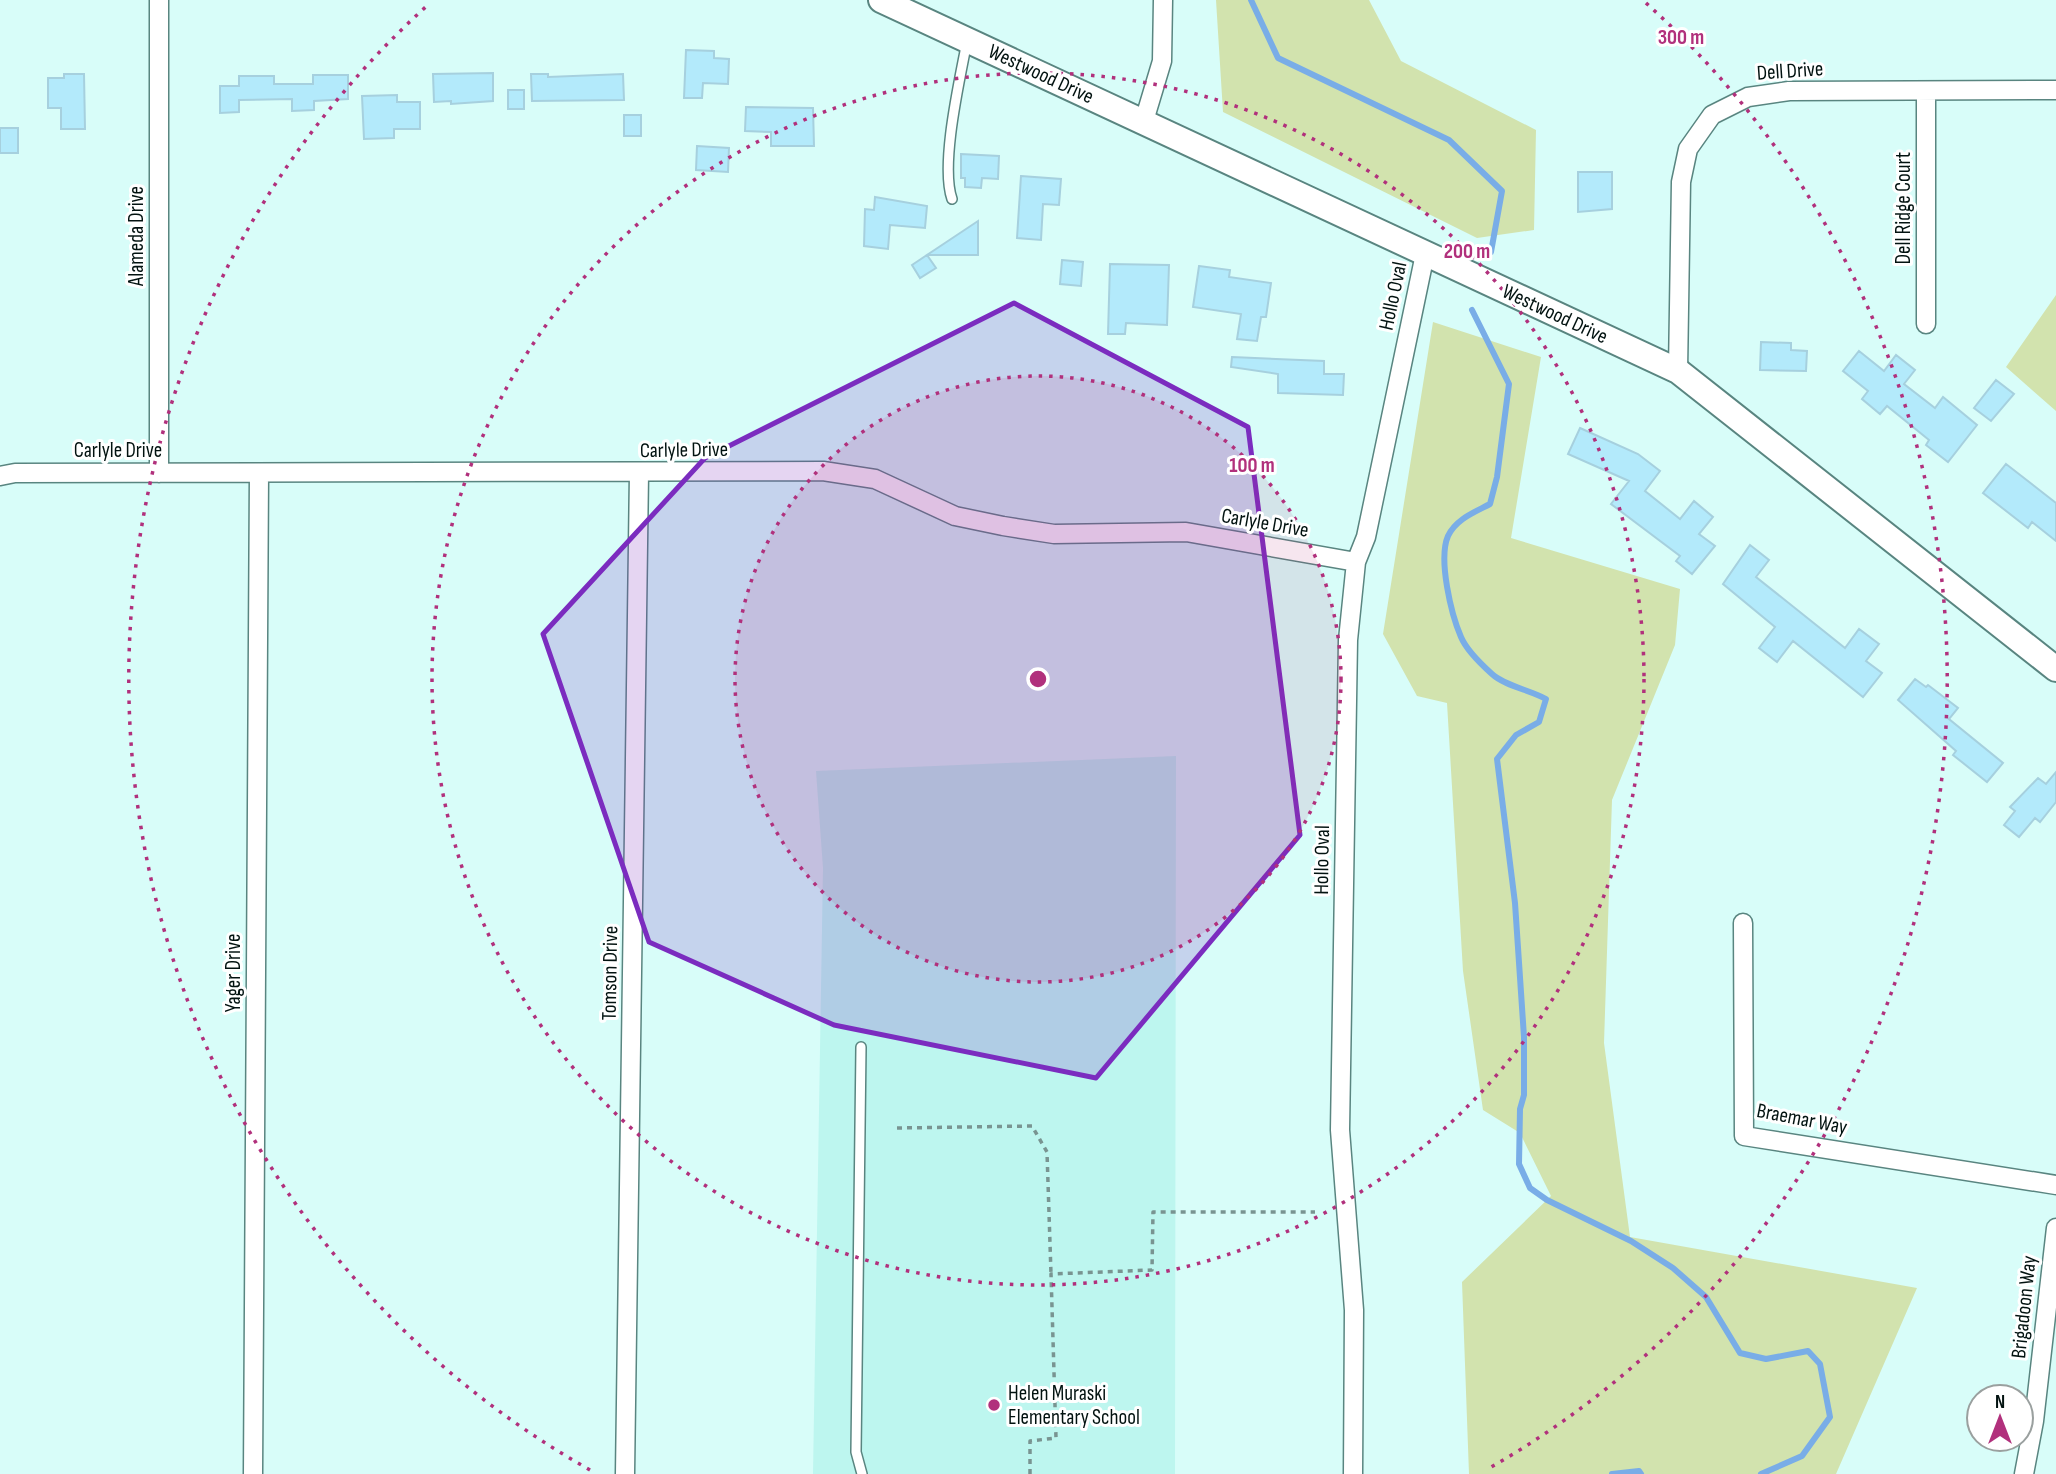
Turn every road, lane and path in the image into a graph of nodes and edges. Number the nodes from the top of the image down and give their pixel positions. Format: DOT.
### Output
graph roads {
  1 [pos="159,0"];
  2 [pos="881,0"];
  3 [pos="1163,0"];
  4 [pos="967,39"];
  5 [pos="2056,90"];
  6 [pos="1926,91"];
  7 [pos="1144,121"];
  8 [pos="952,199"];
  9 [pos="1425,254"];
  10 [pos="1926,324"];
  11 [pos="1678,371"];
  12 [pos="159,473"];
  13 [pos="259,473"];
  14 [pos="639,473"];
  15 [pos="0,476"];
  16 [pos="1356,562"];
  17 [pos="2056,669"];
  18 [pos="1744,923"];
  19 [pos="861,1047"];
  20 [pos="897,1128"];
  21 [pos="2056,1185"];
  22 [pos="1315,1212"];
  23 [pos="2056,1228"];
  24 [pos="1051,1274"];
  25 [pos="253,1474"];
  26 [pos="625,1474"];
  27 [pos="862,1474"];
  28 [pos="1030,1474"];
  29 [pos="1353,1474"];
  30 [pos="2024,1474"];
  1 -- 12 [label="street, Alameda Drive"];
  2 -- 4 [label="street, Westwood Drive"];
  3 -- 7 [label="street"];
  4 -- 7 [label="street, Westwood Drive"];
  4 -- 8 [label="lane"];
  5 -- 6 [label="street, Dell Drive"];
  6 -- 10 [label="street, Dell Ridge Court"];
  6 -- 11 [label="street, Dell Drive"];
  7 -- 9 [label="street, Westwood Drive"];
  9 -- 11 [label="street, Westwood Drive"];
  9 -- 16 [label="street, Hollo Oval"];
  11 -- 17 [label="street, Westwood Drive"];
  12 -- 13 [label="street, Carlyle Drive"];
  12 -- 15 [label="street, Carlyle Drive"];
  13 -- 14 [label="street, Carlyle Drive"];
  13 -- 25 [label="street, Yager Drive"];
  14 -- 16 [label="street, Carlyle Drive"];
  14 -- 26 [label="street, Tomson Drive"];
  16 -- 29 [label="street, Hollo Oval"];
  18 -- 21 [label="street, Braemar Way"];
  19 -- 27 [label="lane"];
  20 -- 24 [label="path"];
  22 -- 24 [label="path"];
  23 -- 30 [label="street, Brigadoon Way"];
  24 -- 28 [label="path"];
}
